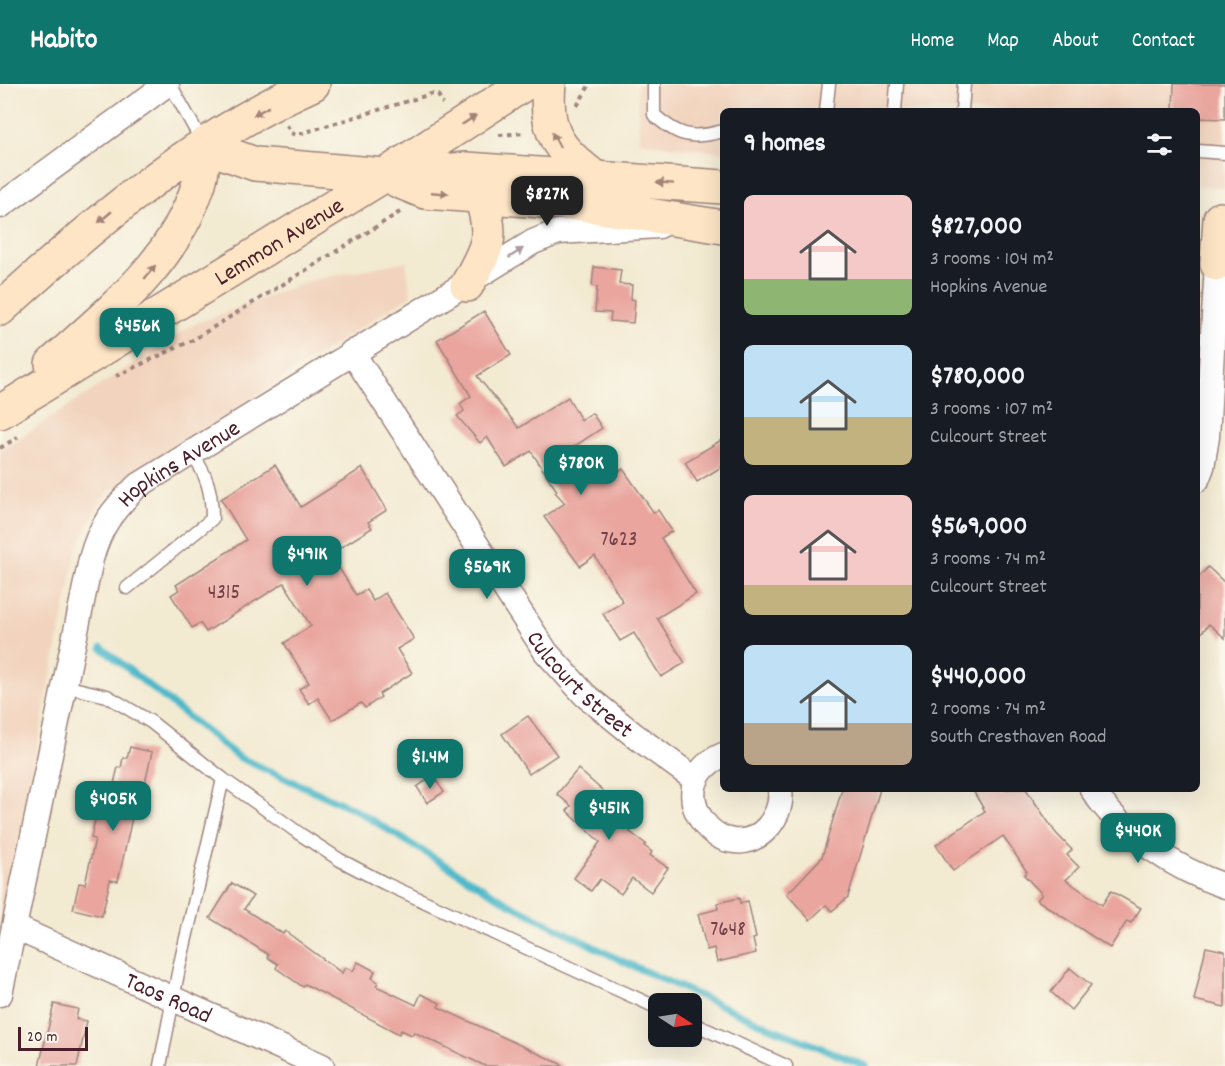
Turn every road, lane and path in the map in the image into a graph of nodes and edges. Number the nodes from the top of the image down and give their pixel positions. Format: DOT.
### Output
graph roads {
  1 [pos="168,84"];
  2 [pos="313,84"];
  3 [pos="524,84"];
  4 [pos="549,84"];
  5 [pos="590,84"];
  6 [pos="654,84"];
  7 [pos="829,84"];
  8 [pos="897,84"];
  9 [pos="964,84"];
  10 [pos="443,104"];
  11 [pos="826,108"];
  12 [pos="895,108"];
  13 [pos="962,108"];
  14 [pos="574,116"];
  15 [pos="285,122"];
  16 [pos="533,132"];
  17 [pos="720,132"];
  18 [pos="489,139"];
  19 [pos="205,146"];
  20 [pos="1200,151"];
  21 [pos="1225,153"];
  22 [pos="385,176"];
  23 [pos="597,179"];
  24 [pos="720,187"];
  25 [pos="481,197"];
  26 [pos="0,206"];
  27 [pos="409,209"];
  28 [pos="1214,219"];
  29 [pos="708,226"];
  30 [pos="1213,263"];
  31 [pos="467,285"];
  32 [pos="0,309"];
  33 [pos="352,352"];
  34 [pos="110,379"];
  35 [pos="0,412"];
  36 [pos="27,431"];
  37 [pos="0,448"];
  38 [pos="191,453"];
  39 [pos="1200,472"];
  40 [pos="127,588"];
  41 [pos="64,686"];
  42 [pos="720,757"];
  43 [pos="223,779"];
  44 [pos="696,780"];
  45 [pos="780,792"];
  46 [pos="1095,792"];
  47 [pos="1225,886"];
  48 [pos="14,927"];
  49 [pos="0,994"];
  50 [pos="174,998"];
  51 [pos="648,1003"];
  52 [pos="702,1028"];
  53 [pos="160,1066"];
  54 [pos="322,1066"];
  55 [pos="786,1066"];
  1 -- 19 [label="lane"];
  1 -- 26 [label="street"];
  2 -- 19 [label="main road, one-way"];
  22 -- 3 [label="main road, Lemmon Avenue, one-way"];
  23 -- 4 [label="main road, one-way"];
  5 -- 14 [label="path"];
  6 -- 17 [label="lane"];
  7 -- 11 [label="lane"];
  8 -- 12 [label="lane"];
  9 -- 13 [label="lane"];
  10 -- 15 [label="path"];
  16 -- 18 [label="path"];
  19 -- 22 [label="main road"];
  19 -- 32 [label="main road, one-way"];
  35 -- 19 [label="main road, one-way"];
  20 -- 21 [label="lane"];
  22 -- 23 [label="main road"];
  22 -- 25 [label="main road, one-way"];
  22 -- 35 [label="main road, Lemmon Avenue"];
  24 -- 23 [label="main road, one-way"];
  25 -- 29 [label="main road"];
  25 -- 31 [label="main road"];
  27 -- 34 [label="path"];
  28 -- 30 [label="main road"];
  31 -- 29 [label="street, Hopkins Avenue, one-way"];
  30 -- 39 [label="street"];
  31 -- 33 [label="street, Hopkins Avenue"];
  33 -- 38 [label="street, Hopkins Avenue"];
  33 -- 44 [label="street, Culcourt Street"];
  36 -- 37 [label="path"];
  38 -- 40 [label="lane"];
  38 -- 41 [label="street, Hopkins Avenue"];
  41 -- 43 [label="lane"];
  41 -- 48 [label="street, Hopkins Avenue"];
  42 -- 44 [label="street"];
  43 -- 50 [label="lane"];
  43 -- 51 [label="lane"];
  44 -- 45 [label="street"];
  46 -- 47 [label="street"];
  48 -- 49 [label="street, Hopkins Avenue"];
  48 -- 50 [label="street, Taos Road"];
  50 -- 53 [label="lane"];
  50 -- 54 [label="street, Taos Road"];
  52 -- 55 [label="lane"];
}
